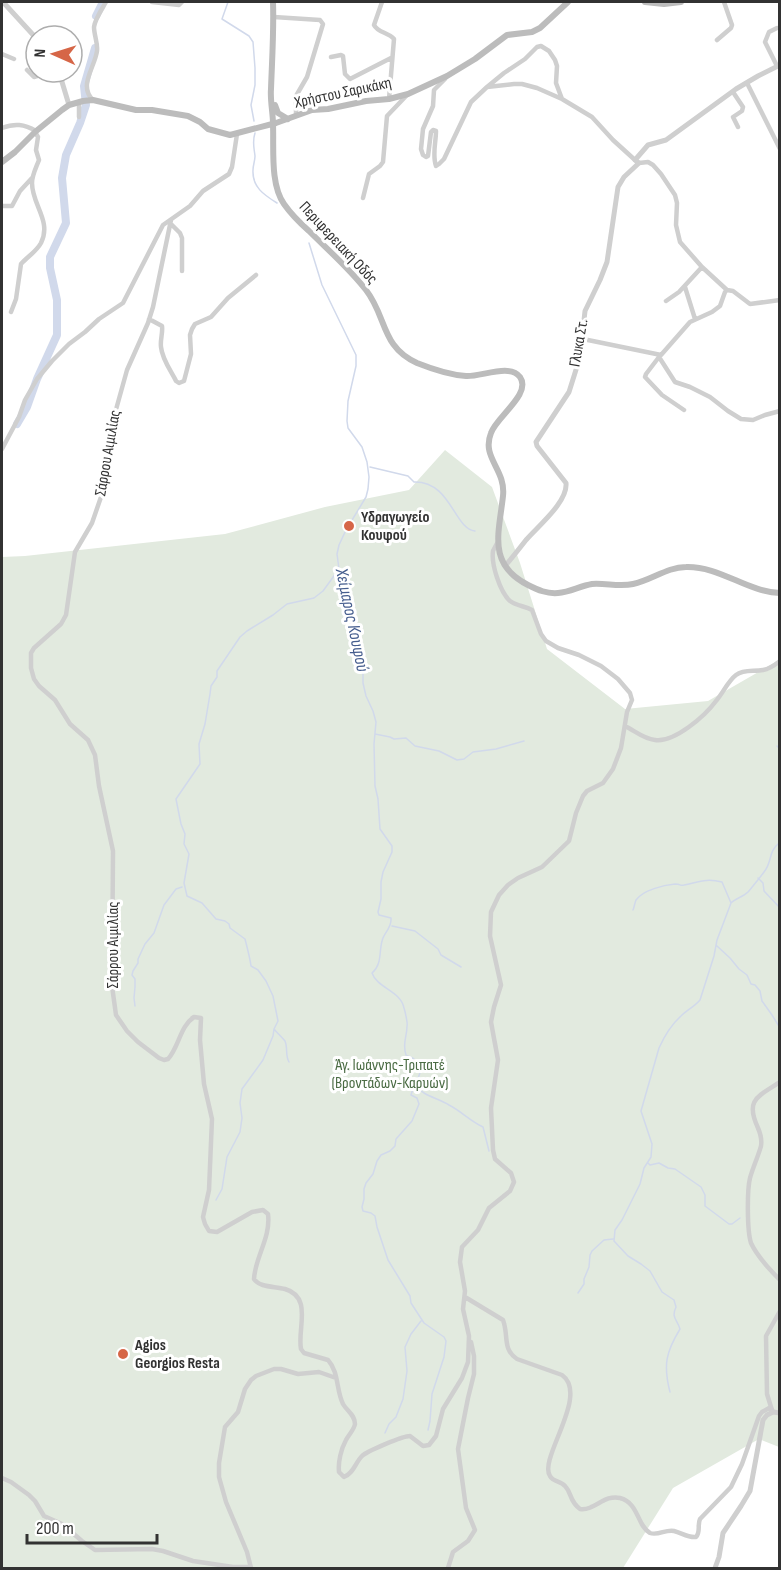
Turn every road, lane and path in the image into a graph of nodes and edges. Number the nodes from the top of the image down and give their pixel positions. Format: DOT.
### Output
graph roads {
  1 [pos="3,2"];
  2 [pos="106,2"];
  3 [pos="152,2"];
  4 [pos="182,2"];
  5 [pos="273,2"];
  6 [pos="382,2"];
  7 [pos="568,2"];
  8 [pos="645,2"];
  9 [pos="681,2"];
  10 [pos="724,2"];
  11 [pos="274,17"];
  12 [pos="24,25"];
  13 [pos="777,28"];
  14 [pos="717,40"];
  15 [pos="2,54"];
  16 [pos="331,57"];
  17 [pos="391,58"];
  18 [pos="14,59"];
  19 [pos="778,66"];
  20 [pos="447,76"];
  21 [pos="747,83"];
  22 [pos="63,84"];
  23 [pos="272,85"];
  24 [pos="487,87"];
  25 [pos="732,92"];
  26 [pos="408,94"];
  27 [pos="389,99"];
  28 [pos="562,99"];
  29 [pos="86,101"];
  30 [pos="69,105"];
  31 [pos="275,105"];
  32 [pos="80,117"];
  33 [pos="296,117"];
  34 [pos="288,119"];
  35 [pos="275,123"];
  36 [pos="738,127"];
  37 [pos="2,128"];
  38 [pos="258,128"];
  39 [pos="35,131"];
  40 [pos="237,134"];
  41 [pos="273,144"];
  42 [pos="780,149"];
  43 [pos="2,162"];
  44 [pos="637,162"];
  45 [pos="275,168"];
  46 [pos="32,178"];
  47 [pos="363,198"];
  48 [pos="2,206"];
  49 [pos="170,221"];
  50 [pos="702,267"];
  51 [pos="182,271"];
  52 [pos="256,275"];
  53 [pos="685,286"];
  54 [pos="727,290"];
  55 [pos="780,300"];
  56 [pos="666,301"];
  57 [pos="11,312"];
  58 [pos="149,319"];
  59 [pos="695,319"];
  60 [pos="583,339"];
  61 [pos="660,356"];
  62 [pos="684,410"];
  63 [pos="780,411"];
  64 [pos="2,449"];
  65 [pos="498,542"];
  66 [pos="505,566"];
  67 [pos="780,593"];
  68 [pos="780,661"];
  69 [pos="626,726"];
  70 [pos="780,1082"];
  71 [pos="780,1280"];
  72 [pos="465,1297"];
  73 [pos="780,1311"];
  74 [pos="469,1336"];
  75 [pos="336,1378"];
  76 [pos="774,1411"];
  77 [pos="2,1478"];
  78 [pos="251,1568"];
  79 [pos="448,1569"];
  80 [pos="715,1569"];
  1 -- 12 [label="street"];
  2 -- 29 [label="street"];
  3 -- 4 [label="street"];
  5 -- 11 [label="main road, Περιφερειακή Οδός"];
  6 -- 17 [label="street"];
  7 -- 20 [label="main road, Χρήστου Σαρικάκη"];
  8 -- 9 [label="main road"];
  10 -- 14 [label="street"];
  11 -- 23 [label="main road, Περιφερειακή Οδός"];
  11 -- 33 [label="street"];
  13 -- 19 [label="street"];
  15 -- 18 [label="street"];
  16 -- 17 [label="street"];
  17 -- 27 [label="street"];
  19 -- 21 [label="street, Γλυκα Στ."];
  20 -- 24 [label="street"];
  20 -- 26 [label="main road, Χρήστου Σαρικάκη"];
  21 -- 25 [label="street, Γλυκα Στ."];
  21 -- 42 [label="street"];
  22 -- 30 [label="street"];
  23 -- 31 [label="main road, Περιφερειακή Οδός"];
  23 -- 35 [label="main road, Περιφερειακή Οδός"];
  24 -- 28 [label="street"];
  24 -- 28 [label="street"];
  25 -- 36 [label="street"];
  25 -- 44 [label="street, Γλυκα Στ."];
  26 -- 27 [label="main road, Χρήστου Σαρικάκη"];
  26 -- 47 [label="street"];
  27 -- 33 [label="main road, Χρήστου Σαρικάκη"];
  28 -- 44 [label="street"];
  29 -- 30 [label="main road"];
  29 -- 32 [label="street"];
  29 -- 40 [label="main road, Χρήστου Σαρικάκη"];
  30 -- 39 [label="main road"];
  31 -- 34 [label="main road"];
  31 -- 35 [label="main road, Περιφερειακή Οδός"];
  33 -- 34 [label="main road, Χρήστου Σαρικάκη"];
  34 -- 35 [label="main road, Χρήστου Σαρικάκη"];
  35 -- 38 [label="main road, Χρήστου Σαρικάκη"];
  35 -- 41 [label="main road, Περιφερειακή Οδός"];
  35 -- 45 [label="main road, Περιφερειακή Οδός"];
  37 -- 39 [label="street"];
  38 -- 40 [label="main road, Χρήστου Σαρικάκη"];
  38 -- 41 [label="main road"];
  39 -- 43 [label="main road"];
  39 -- 46 [label="street"];
  40 -- 49 [label="street"];
  41 -- 45 [label="main road, Περιφερειακή Οδός"];
  44 -- 50 [label="street"];
  44 -- 60 [label="street, Γλυκα Στ."];
  45 -- 65 [label="main road, Περιφερειακή Οδός"];
  46 -- 48 [label="street"];
  46 -- 57 [label="street"];
  49 -- 51 [label="street"];
  49 -- 58 [label="street, Σάρρου Αιμιλίας"];
  49 -- 64 [label="street"];
  50 -- 53 [label="street"];
  50 -- 54 [label="street"];
  52 -- 58 [label="street"];
  53 -- 56 [label="street"];
  53 -- 59 [label="street"];
  54 -- 55 [label="street"];
  54 -- 59 [label="street"];
  58 -- 75 [label="street, Σάρρου Αιμιλίας"];
  59 -- 61 [label="street"];
  60 -- 61 [label="street"];
  60 -- 66 [label="street, Γλυκα Στ."];
  61 -- 62 [label="street"];
  61 -- 63 [label="street"];
  65 -- 66 [label="main road, Περιφερειακή Οδός"];
  65 -- 69 [label="street"];
  66 -- 67 [label="main road"];
  68 -- 69 [label="street"];
  69 -- 72 [label="street"];
  70 -- 71 [label="street"];
  72 -- 74 [label="street"];
  72 -- 76 [label="street"];
  73 -- 76 [label="street"];
  74 -- 75 [label="street"];
  74 -- 79 [label="street"];
  75 -- 78 [label="street"];
  76 -- 80 [label="street"];
  77 -- 78 [label="street"];
}
